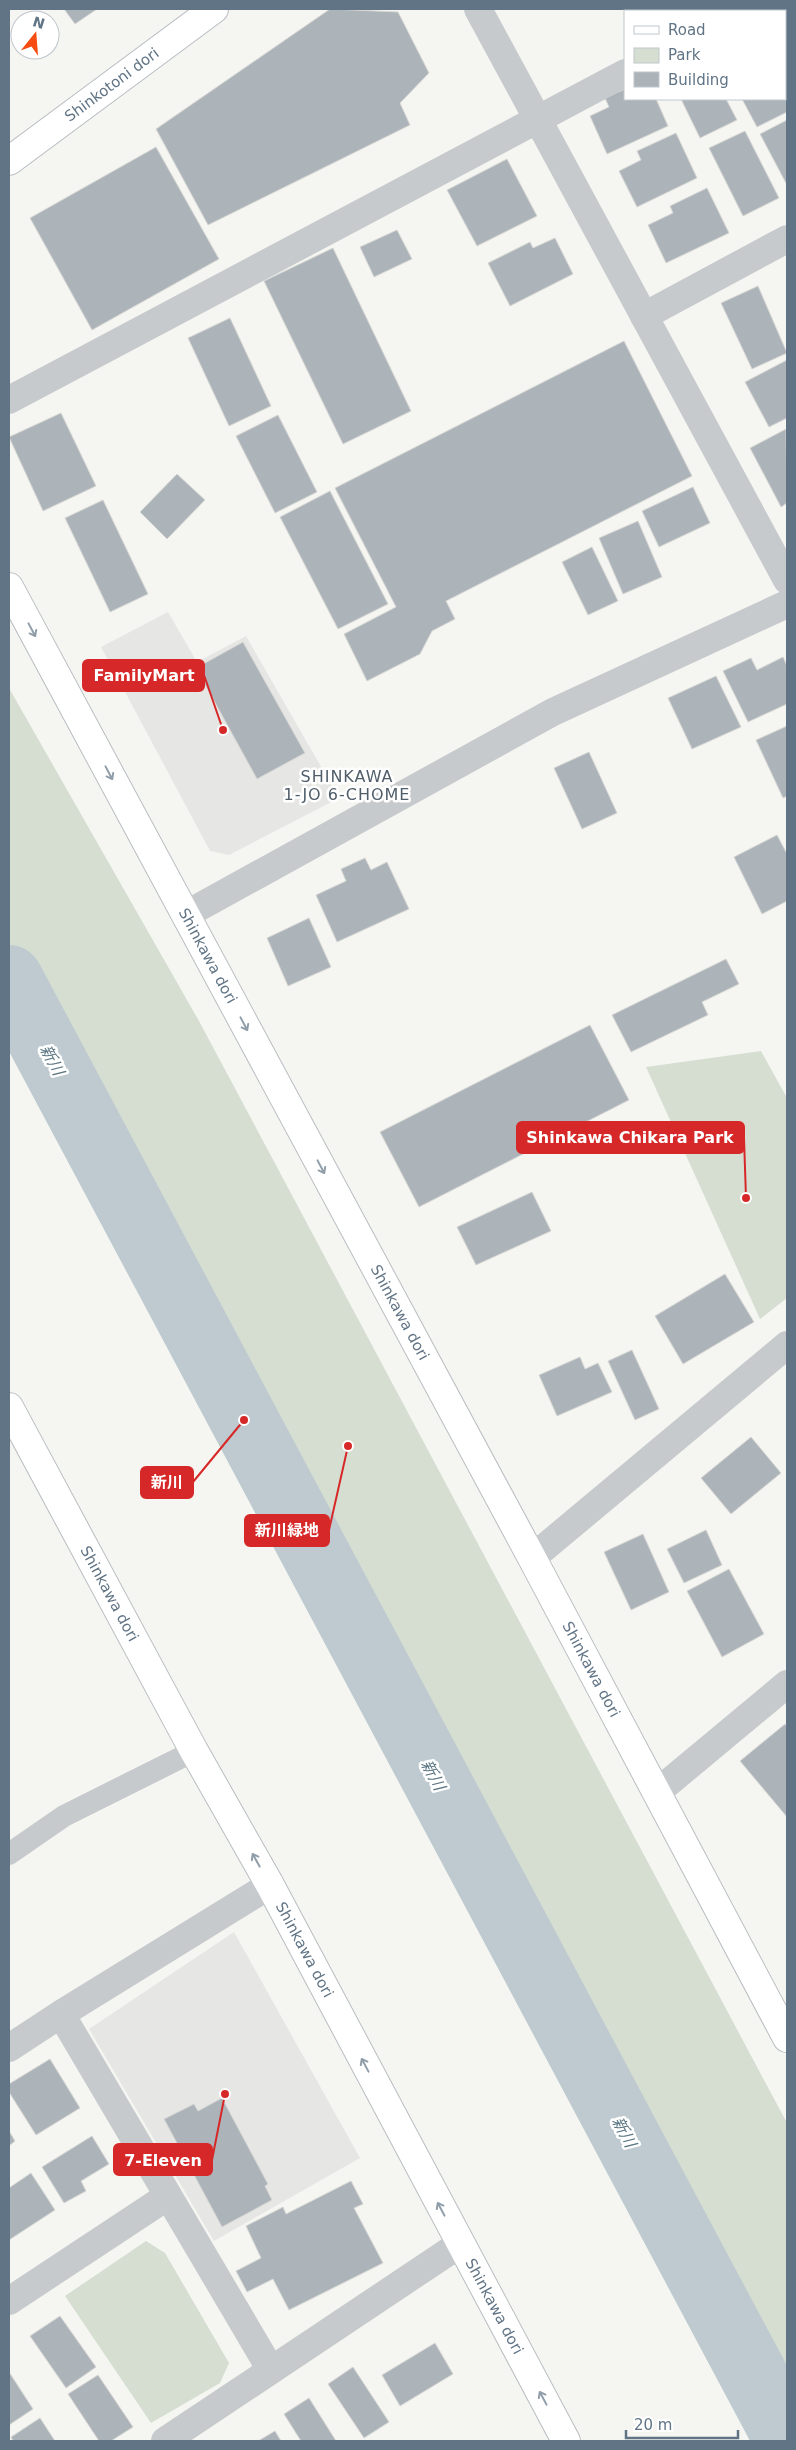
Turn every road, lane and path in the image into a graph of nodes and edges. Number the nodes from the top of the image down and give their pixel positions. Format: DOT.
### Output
graph roads {
  1 [pos="214,9"];
  2 [pos="478,9"];
  3 [pos="624,74"];
  4 [pos="539,120"];
  5 [pos="9,161"];
  6 [pos="787,239"];
  7 [pos="644,316"];
  8 [pos="9,400"];
  9 [pos="787,580"];
  10 [pos="9,587"];
  11 [pos="787,604"];
  12 [pos="185,915"];
  13 [pos="787,1345"];
  14 [pos="9,1407"];
  15 [pos="532,1558"];
  16 [pos="787,1684"];
  17 [pos="194,1751"];
  18 [pos="656,1793"];
  19 [pos="9,1854"];
  20 [pos="270,1886"];
  21 [pos="61,2014"];
  22 [pos="784,2024"];
  23 [pos="9,2048"];
  24 [pos="168,2196"];
  25 [pos="460,2244"];
  26 [pos="9,2301"];
  27 [pos="271,2370"];
  28 [pos="165,2441"];
  29 [pos="566,2441"];
  1 -- 5 [label="street, Shinkotoni dori"];
  2 -- 4 [label="street"];
  3 -- 4 [label="street"];
  4 -- 7 [label="street"];
  4 -- 8 [label="street"];
  6 -- 7 [label="street"];
  7 -- 9 [label="street"];
  10 -- 12 [label="street, Shinkawa dori, one-way"];
  11 -- 12 [label="street"];
  12 -- 15 [label="street, Shinkawa dori, one-way"];
  13 -- 15 [label="street"];
  14 -- 17 [label="street, Shinkawa dori"];
  15 -- 18 [label="street, Shinkawa dori"];
  16 -- 18 [label="street"];
  17 -- 19 [label="lane"];
  20 -- 17 [label="street, Shinkawa dori, one-way"];
  18 -- 22 [label="street, Shinkawa dori"];
  20 -- 21 [label="street"];
  25 -- 20 [label="street, Shinkawa dori, one-way"];
  21 -- 23 [label="street"];
  21 -- 24 [label="street"];
  24 -- 26 [label="street"];
  24 -- 27 [label="street"];
  25 -- 27 [label="street"];
  29 -- 25 [label="street, Shinkawa dori, one-way"];
  27 -- 28 [label="street"];
}
